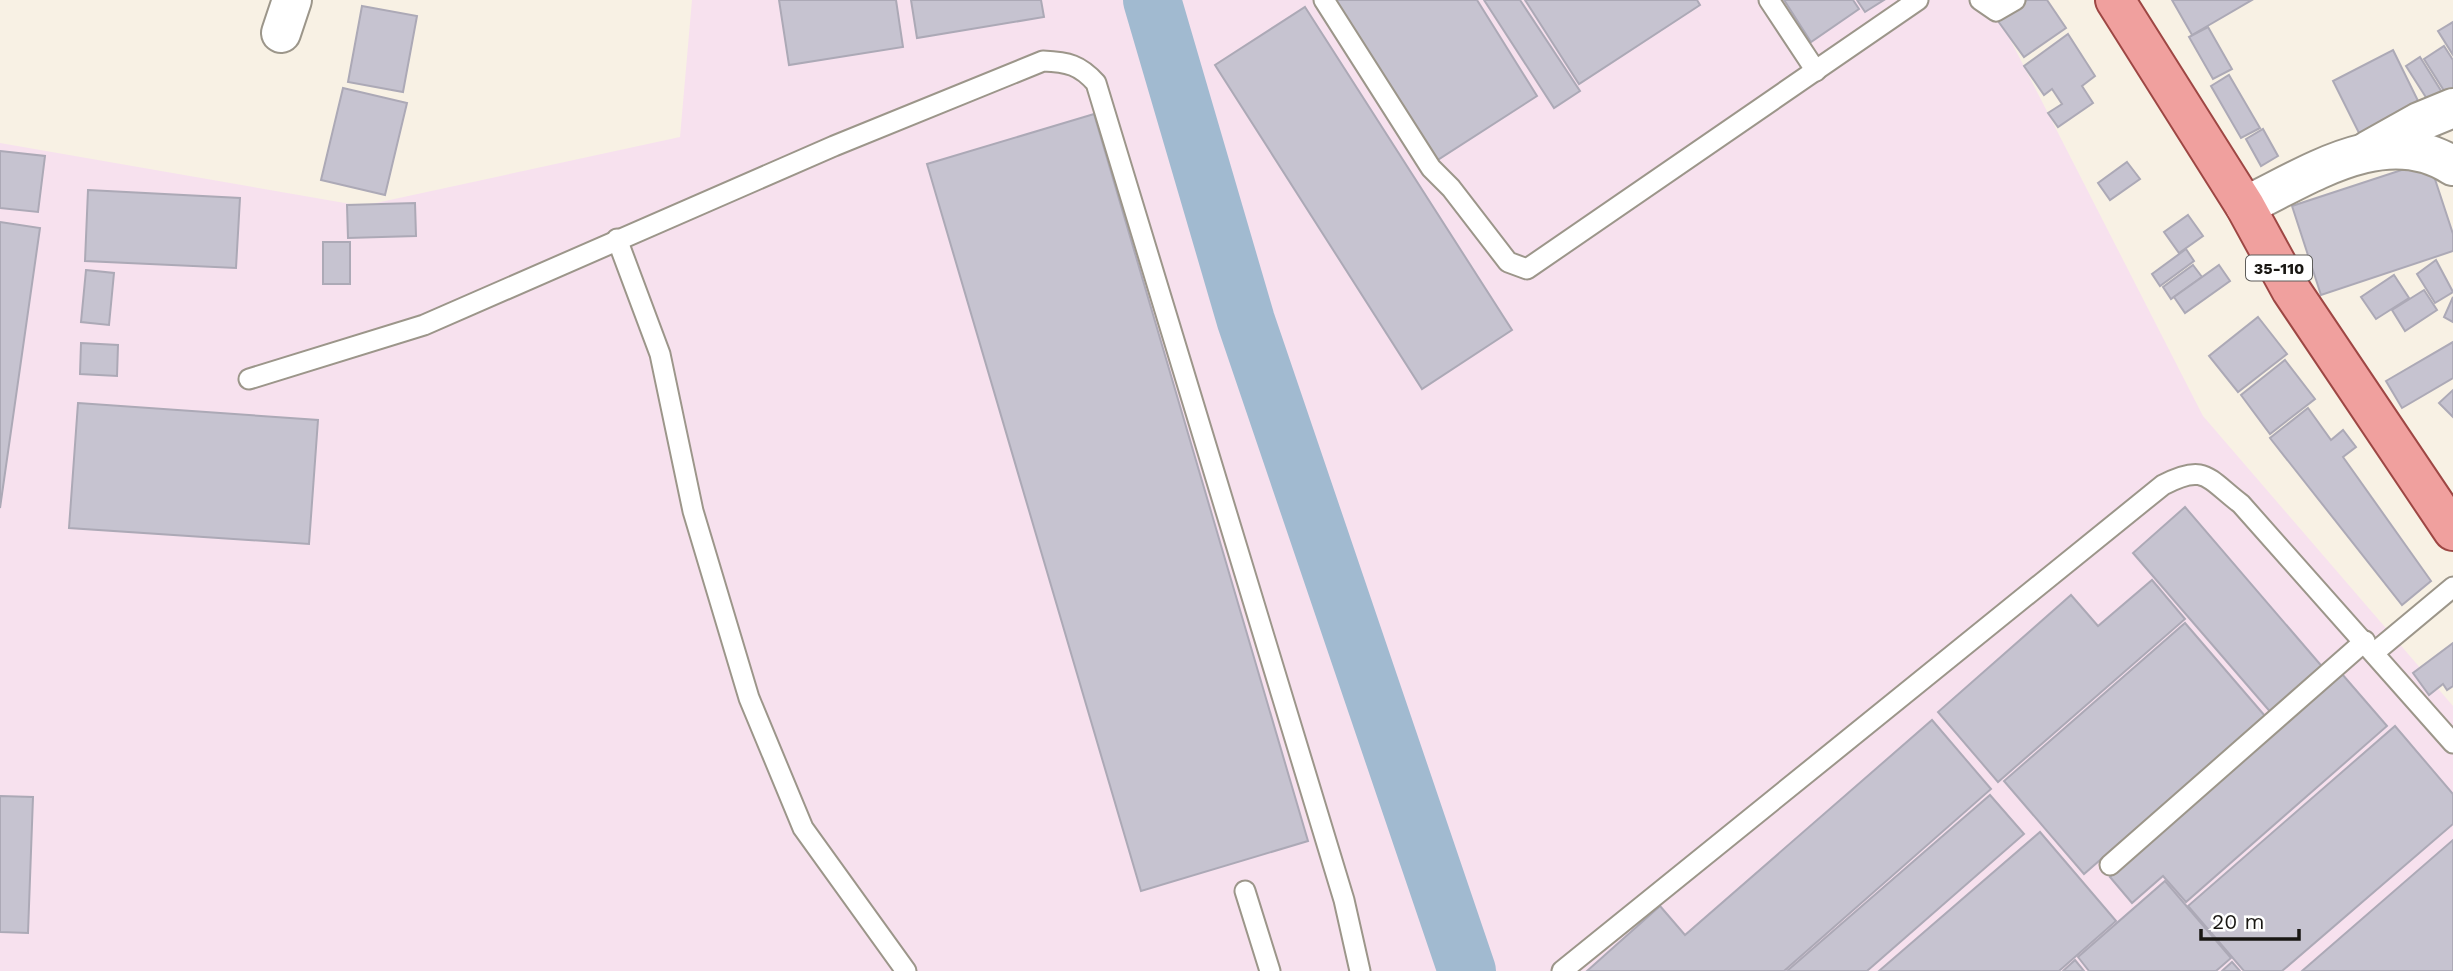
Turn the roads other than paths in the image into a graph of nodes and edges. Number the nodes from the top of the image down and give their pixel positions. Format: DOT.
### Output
graph roads {
  1 [pos="1324,0"];
  2 [pos="1769,0"];
  3 [pos="1918,0"];
  4 [pos="1980,0"];
  5 [pos="2015,0"];
  6 [pos="2115,0"];
  7 [pos="1816,71"];
  8 [pos="2453,108"];
  9 [pos="2369,150"];
  10 [pos="2453,166"];
  11 [pos="2245,206"];
  12 [pos="617,239"];
  13 [pos="249,379"];
  14 [pos="2453,531"];
  15 [pos="2453,587"];
  16 [pos="2370,646"];
  17 [pos="2453,743"];
  18 [pos="2110,866"];
  19 [pos="1245,891"];
  20 [pos="906,971"];
  21 [pos="1270,971"];
  22 [pos="1360,971"];
  23 [pos="1562,971"];
  1 -- 7 [label="lane"];
  2 -- 7 [label="lane"];
  3 -- 7 [label="lane"];
  4 -- 5 [label="lane"];
  6 -- 11 [label="main road, 35-110"];
  8 -- 9 [label="street"];
  9 -- 10 [label="street"];
  9 -- 11 [label="street"];
  11 -- 14 [label="main road, 35-110"];
  12 -- 13 [label="lane"];
  12 -- 20 [label="lane"];
  12 -- 22 [label="lane"];
  15 -- 16 [label="lane"];
  16 -- 17 [label="lane"];
  16 -- 18 [label="lane"];
  16 -- 23 [label="lane"];
  19 -- 21 [label="lane"];
}
